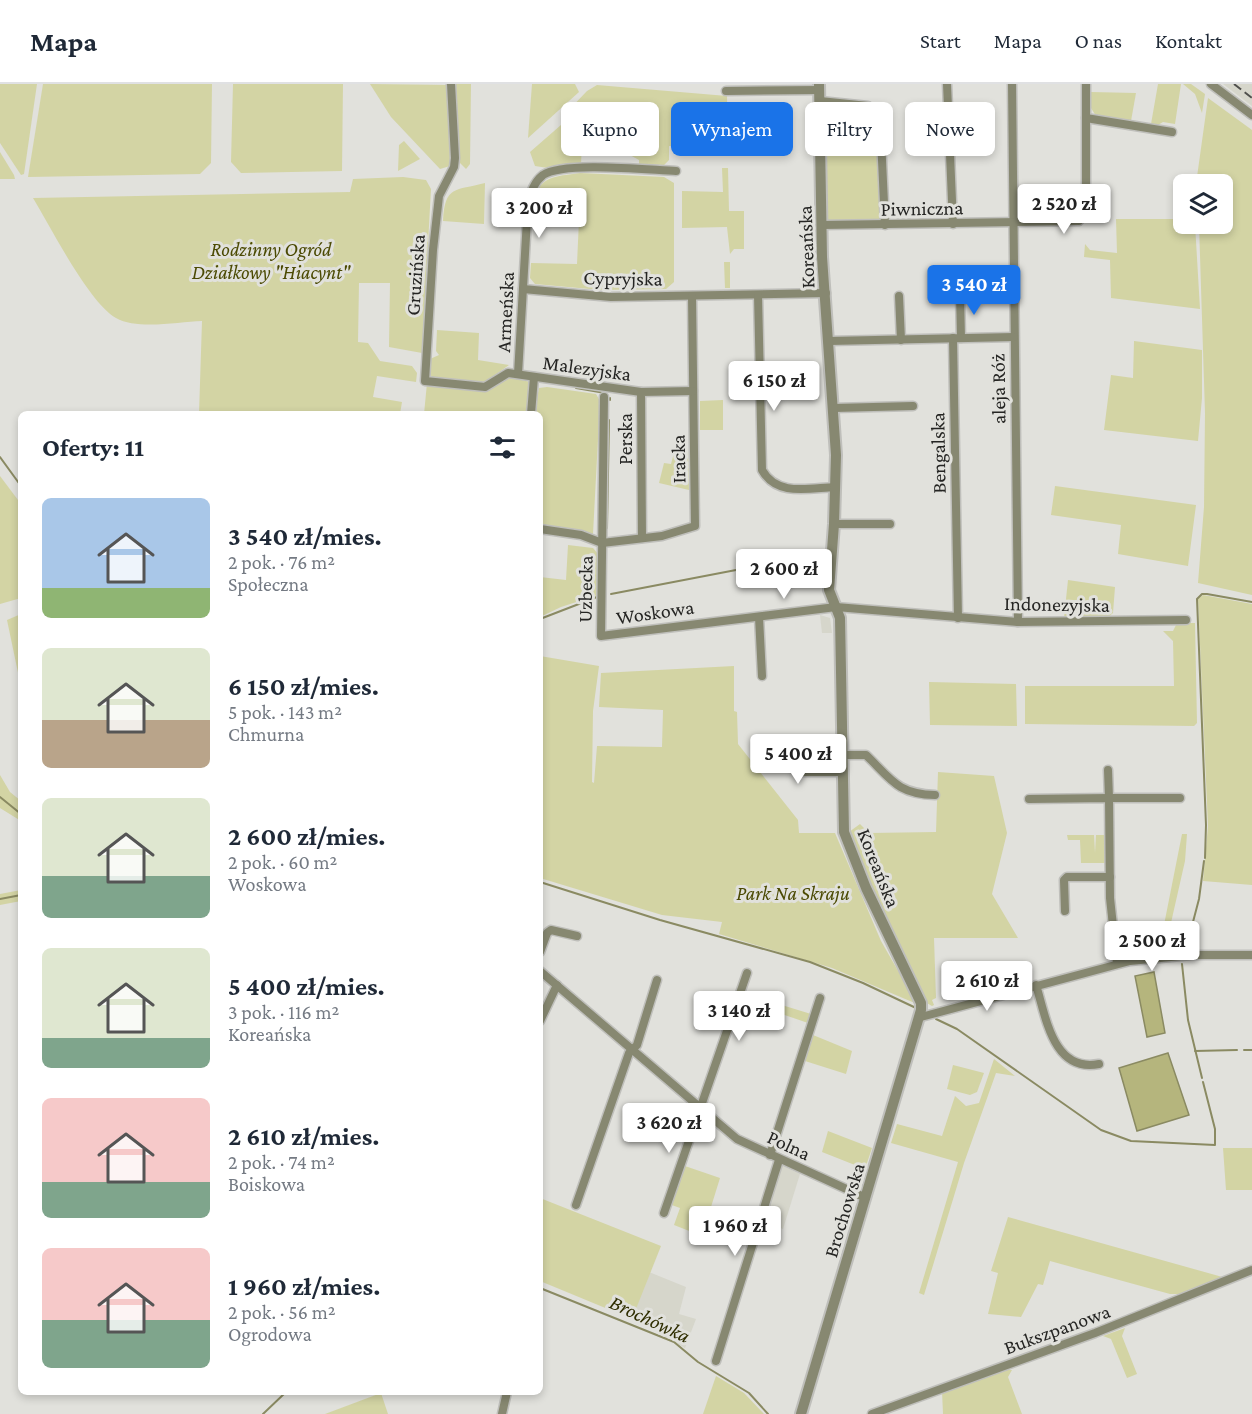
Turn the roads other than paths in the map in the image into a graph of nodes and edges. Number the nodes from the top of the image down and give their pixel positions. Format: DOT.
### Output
graph roads {
  1 [pos="451,84"];
  2 [pos="947,84"];
  3 [pos="1012,84"];
  4 [pos="1086,84"];
  5 [pos="1211,84"];
  6 [pos="726,91"];
  7 [pos="820,92"];
  8 [pos="1252,115"];
  9 [pos="1086,118"];
  10 [pos="1172,132"];
  11 [pos="676,171"];
  12 [pos="1013,223"];
  13 [pos="952,224"];
  14 [pos="822,225"];
  15 [pos="885,225"];
  16 [pos="523,289"];
  17 [pos="826,293"];
  18 [pos="960,294"];
  19 [pos="758,295"];
  20 [pos="692,296"];
  21 [pos="899,296"];
  22 [pos="1014,337"];
  23 [pos="957,338"];
  24 [pos="901,340"];
  25 [pos="829,341"];
  26 [pos="518,374"];
  27 [pos="534,377"];
  28 [pos="425,381"];
  29 [pos="641,392"];
  30 [pos="693,392"];
  31 [pos="604,397"];
  32 [pos="913,406"];
  33 [pos="834,408"];
  34 [pos="531,411"];
  35 [pos="835,488"];
  36 [pos="834,524"];
  37 [pos="890,524"];
  38 [pos="543,529"];
  39 [pos="642,538"];
  40 [pos="602,543"];
  41 [pos="836,607"];
  42 [pos="928,616"];
  43 [pos="759,617"];
  44 [pos="958,618"];
  45 [pos="1186,620"];
  46 [pos="1018,622"];
  47 [pos="601,636"];
  48 [pos="762,676"];
  49 [pos="764,748"];
  50 [pos="841,755"];
  51 [pos="1108,770"];
  52 [pos="841,772"];
  53 [pos="935,795"];
  54 [pos="1109,798"];
  55 [pos="1180,798"];
  56 [pos="1029,799"];
  57 [pos="1110,878"];
  58 [pos="1065,911"];
  59 [pos="577,936"];
  60 [pos="543,944"];
  61 [pos="1252,955"];
  62 [pos="1117,963"];
  63 [pos="543,974"];
  64 [pos="747,974"];
  65 [pos="657,980"];
  66 [pos="556,985"];
  67 [pos="1033,986"];
  68 [pos="820,998"];
  69 [pos="921,1003"];
  70 [pos="543,1015"];
  71 [pos="921,1017"];
  72 [pos="633,1049"];
  73 [pos="1099,1064"];
  74 [pos="700,1108"];
  75 [pos="770,1155"];
  76 [pos="779,1160"];
  77 [pos="866,1198"];
  78 [pos="576,1204"];
  79 [pos="664,1213"];
  80 [pos="1252,1270"];
  81 [pos="716,1361"];
  82 [pos="506,1395"];
  83 [pos="502,1414"];
  84 [pos="801,1414"];
  85 [pos="872,1414"];
  1 -- 28 [label="street, Gruzińska"];
  2 -- 13 [label="street"];
  3 -- 12 [label="street, aleja Róż"];
  4 -- 9 [label="street"];
  5 -- 8 [label="street"];
  6 -- 7 [label="street"];
  7 -- 14 [label="street, Koreańska"];
  7 -- 15 [label="street"];
  9 -- 10 [label="street"];
  9 -- 12 [label="street, Piwniczna"];
  11 -- 16 [label="street, Armeńska"];
  12 -- 13 [label="street, Piwniczna"];
  12 -- 22 [label="street, aleja Róż"];
  13 -- 15 [label="street, Piwniczna"];
  14 -- 15 [label="street, Piwniczna"];
  14 -- 17 [label="street, Koreańska"];
  16 -- 20 [label="street, Cypryjska"];
  16 -- 26 [label="street, Armeńska"];
  17 -- 19 [label="street, Cypryjska"];
  17 -- 25 [label="street, Koreańska"];
  18 -- 23 [label="street, Bengalska"];
  19 -- 20 [label="street, Cypryjska"];
  19 -- 35 [label="street"];
  20 -- 30 [label="street, Iracka"];
  21 -- 24 [label="street"];
  22 -- 23 [label="street"];
  22 -- 46 [label="street, aleja Róż"];
  23 -- 24 [label="street"];
  23 -- 44 [label="street, Bengalska"];
  24 -- 25 [label="street"];
  25 -- 33 [label="street, Koreańska"];
  26 -- 27 [label="street, Malezyjska"];
  26 -- 28 [label="street, Malezyjska"];
  27 -- 29 [label="street, Malezyjska"];
  27 -- 34 [label="street"];
  29 -- 30 [label="street, Perska"];
  29 -- 39 [label="street, Perska"];
  30 -- 39 [label="street, Iracka"];
  31 -- 40 [label="street, Uzbecka"];
  32 -- 33 [label="street"];
  33 -- 35 [label="street, Koreańska"];
  35 -- 36 [label="street, Koreańska"];
  36 -- 37 [label="street"];
  36 -- 41 [label="street, Koreańska"];
  38 -- 40 [label="street"];
  39 -- 40 [label="street, Iracka"];
  40 -- 47 [label="street, Uzbecka"];
  41 -- 42 [label="street, Woskowa"];
  41 -- 43 [label="street, Woskowa"];
  41 -- 50 [label="street, Koreańska"];
  42 -- 44 [label="street, Indonezyjska"];
  43 -- 47 [label="street, Woskowa"];
  43 -- 48 [label="street"];
  44 -- 46 [label="street, Indonezyjska"];
  45 -- 46 [label="street, Indonezyjska"];
  49 -- 52 [label="street"];
  50 -- 52 [label="street, Koreańska"];
  50 -- 53 [label="street"];
  51 -- 54 [label="street"];
  52 -- 69 [label="street, Koreańska"];
  54 -- 55 [label="street"];
  54 -- 56 [label="street"];
  54 -- 57 [label="street"];
  57 -- 58 [label="street"];
  57 -- 62 [label="street"];
  59 -- 60 [label="street"];
  61 -- 62 [label="street"];
  62 -- 67 [label="street"];
  63 -- 66 [label="street, Polna"];
  64 -- 74 [label="street"];
  65 -- 72 [label="street"];
  66 -- 70 [label="street"];
  66 -- 72 [label="street, Polna"];
  67 -- 71 [label="street"];
  67 -- 73 [label="street"];
  68 -- 75 [label="street"];
  69 -- 71 [label="street, Brochowska"];
  71 -- 77 [label="street, Brochowska"];
  72 -- 74 [label="street, Polna"];
  72 -- 78 [label="street"];
  74 -- 75 [label="street, Polna"];
  74 -- 79 [label="street"];
  75 -- 76 [label="street, Polna"];
  76 -- 77 [label="street, Polna"];
  76 -- 81 [label="street"];
  77 -- 84 [label="street, Brochowska"];
  80 -- 85 [label="street, Bukszpanowa"];
  82 -- 83 [label="street"];
}
